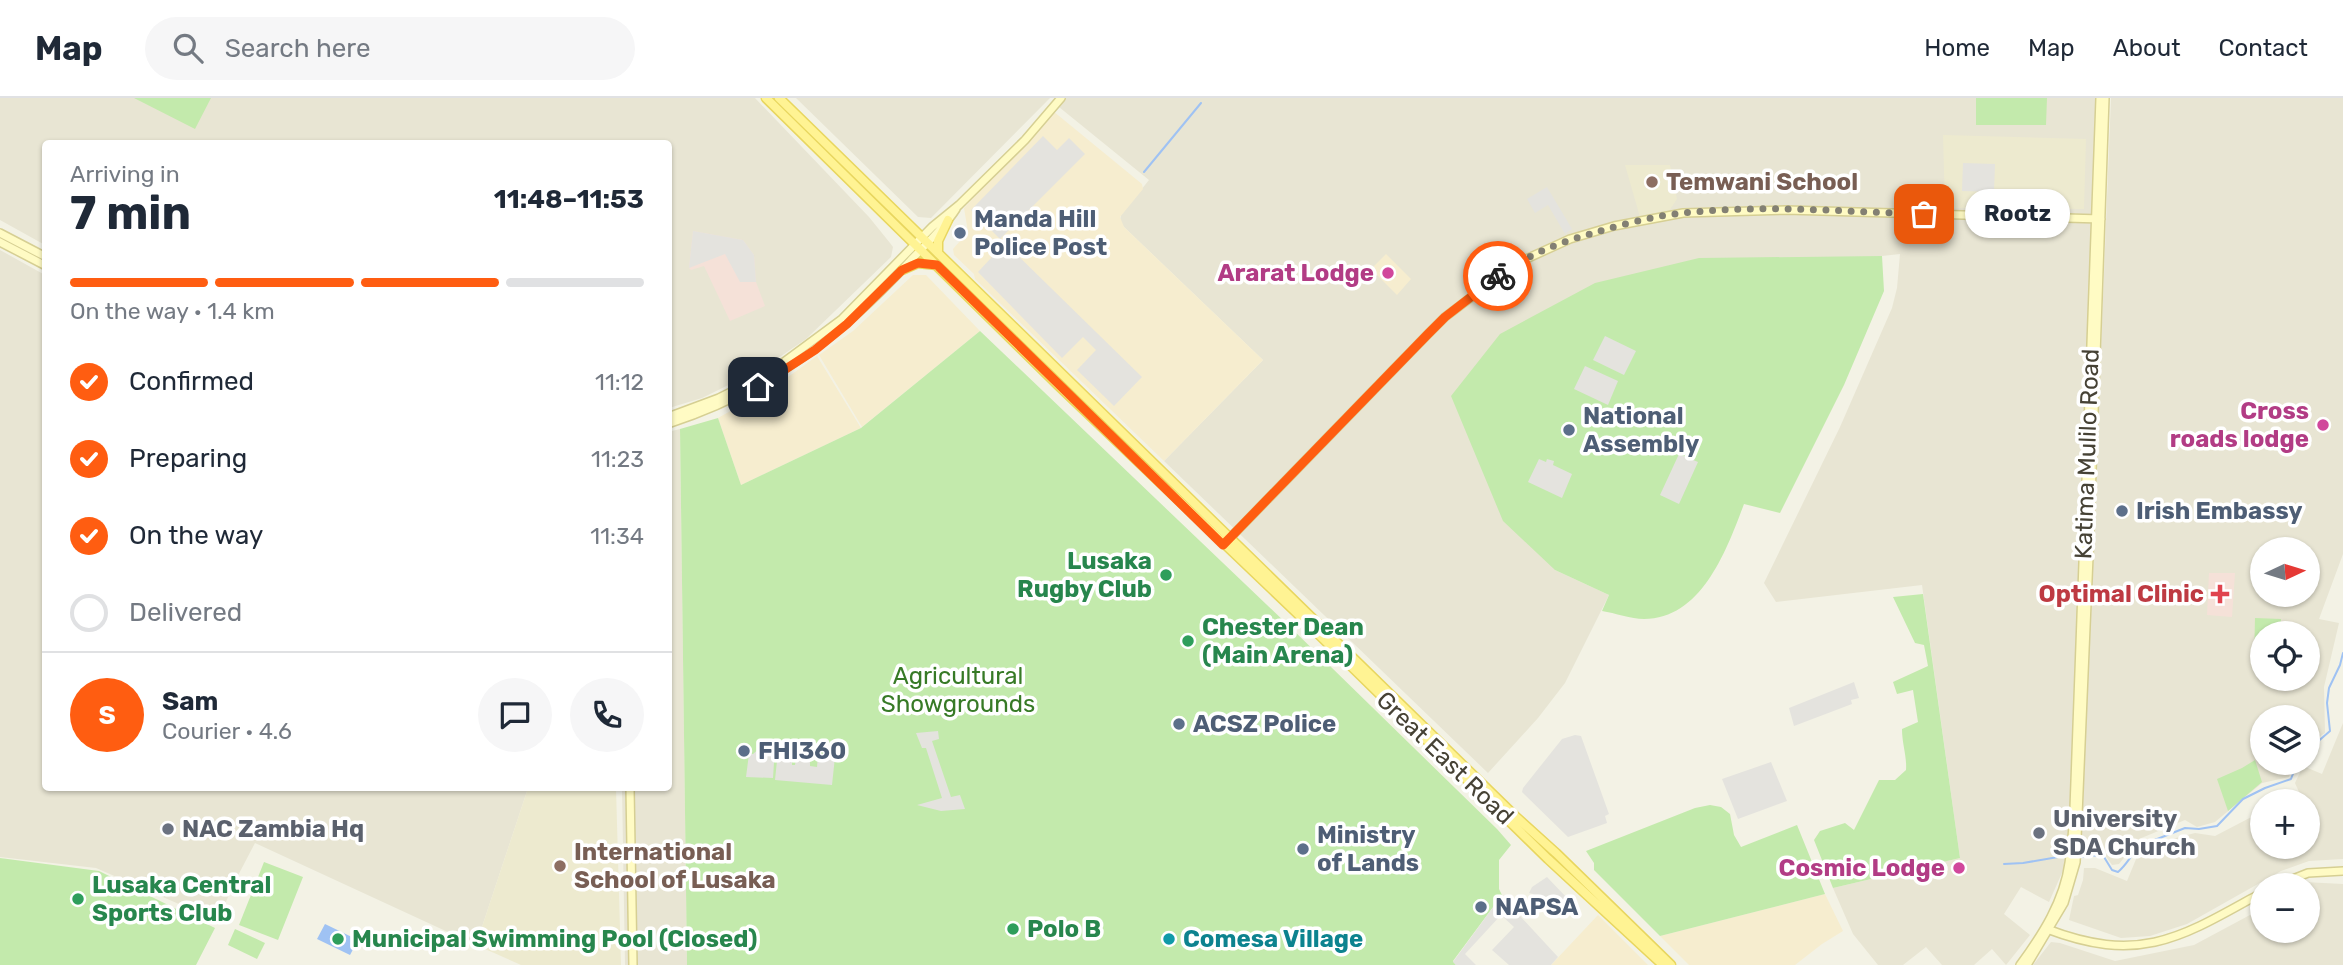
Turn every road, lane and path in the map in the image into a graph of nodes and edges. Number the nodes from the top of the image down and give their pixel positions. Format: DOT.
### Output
graph roads {
  1 [pos="766,98"];
  2 [pos="779,98"];
  3 [pos="1060,98"];
  4 [pos="2103,98"];
  5 [pos="959,205"];
  6 [pos="2098,219"];
  7 [pos="948,220"];
  8 [pos="0,233"];
  9 [pos="0,242"];
  10 [pos="917,244"];
  11 [pos="938,254"];
  12 [pos="42,255"];
  13 [pos="42,264"];
  14 [pos="937,265"];
  15 [pos="902,270"];
  16 [pos="672,416"];
  17 [pos="672,423"];
  18 [pos="1226,542"];
  19 [pos="630,791"];
  20 [pos="1574,871"];
  21 [pos="2343,871"];
  22 [pos="2308,873"];
  23 [pos="1582,891"];
  24 [pos="2250,899"];
  25 [pos="2047,929"];
  26 [pos="633,965"];
  27 [pos="1654,965"];
  28 [pos="1662,965"];
  29 [pos="1671,965"];
  30 [pos="1678,965"];
  31 [pos="2020,965"];
  32 [pos="2027,965"];
  1 -- 10 [label="main road, Great East Road"];
  2 -- 10 [label="main road, Great East Road"];
  3 -- 5 [label="main road"];
  4 -- 6 [label="main road, Katima Mulilo Road"];
  5 -- 7 [label="main road"];
  5 -- 10 [label="main road"];
  6 -- 18 [label="main road"];
  6 -- 25 [label="main road, Katima Mulilo Road"];
  7 -- 10 [label="main road"];
  7 -- 11 [label="main road"];
  8 -- 12 [label="main road"];
  9 -- 13 [label="main road"];
  10 -- 11 [label="main road, Great East Road"];
  10 -- 14 [label="main road, Great East Road"];
  10 -- 15 [label="main road"];
  10 -- 16 [label="main road"];
  11 -- 18 [label="main road, Great East Road"];
  14 -- 15 [label="main road"];
  14 -- 18 [label="main road, Great East Road"];
  15 -- 17 [label="main road"];
  18 -- 20 [label="main road, Great East Road"];
  18 -- 23 [label="main road, Great East Road"];
  19 -- 26 [label="main road"];
  20 -- 29 [label="main road, Great East Road"];
  20 -- 30 [label="main road, Great East Road"];
  21 -- 22 [label="main road"];
  23 -- 27 [label="main road, Great East Road"];
  23 -- 28 [label="main road, Great East Road"];
  24 -- 25 [label="main road"];
  25 -- 31 [label="main road, Katima Mulilo Road"];
  25 -- 32 [label="main road, Katima Mulilo Road"];
}
